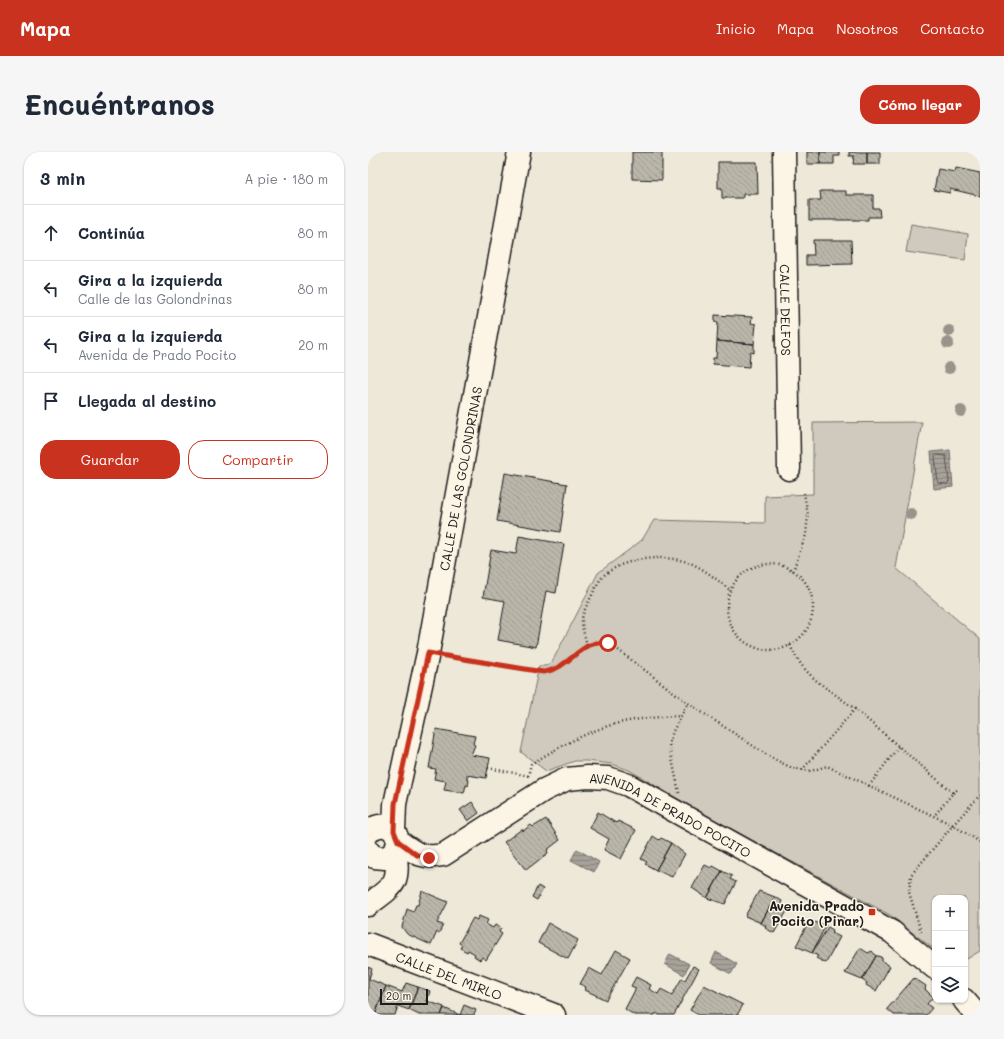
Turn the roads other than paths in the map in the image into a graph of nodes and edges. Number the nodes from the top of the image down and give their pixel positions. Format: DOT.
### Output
graph roads {
  1 [pos="519,152"];
  2 [pos="784,152"];
  3 [pos="789,469"];
  4 [pos="387,836"];
  5 [pos="371,854"];
  6 [pos="376,899"];
  7 [pos="368,944"];
  8 [pos="934,967"];
  9 [pos="966,1003"];
  10 [pos="554,1015"];
  11 [pos="976,1015"];
  1 -- 4 [label="street, CALLE DE LAS GOLONDRINAS"];
  2 -- 3 [label="street, CALLE DELFOS"];
  4 -- 5 [label="street"];
  4 -- 6 [label="street, CALLE DE LAS GOLONDRINAS"];
  4 -- 8 [label="street, AVENIDA DE PRADO POCITO"];
  5 -- 6 [label="street"];
  7 -- 10 [label="street, CALLE DEL MIRLO"];
  9 -- 11 [label="street"];
}
